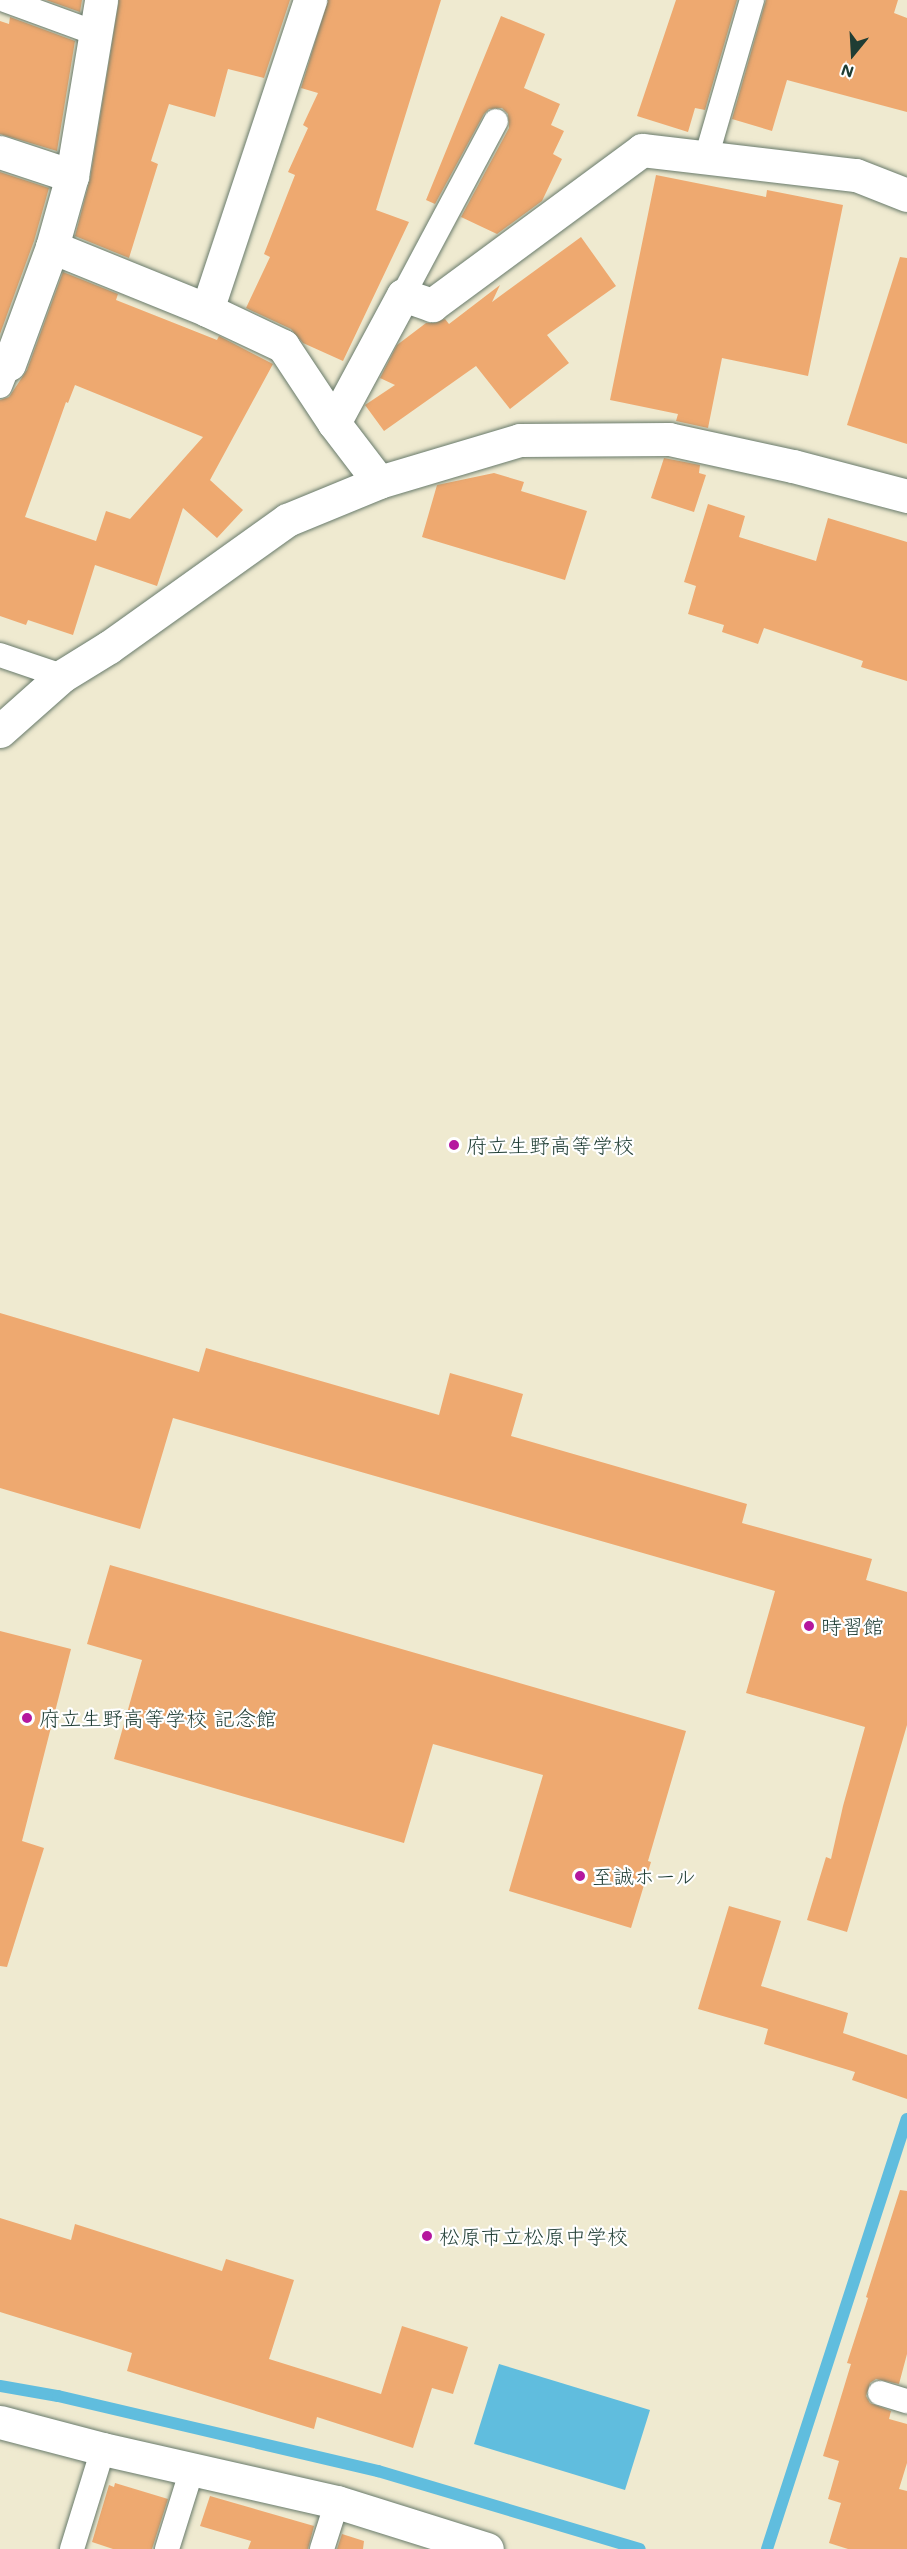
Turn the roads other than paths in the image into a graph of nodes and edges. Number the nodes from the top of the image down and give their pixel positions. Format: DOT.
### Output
graph roads {
  1 [pos="6,0"];
  2 [pos="101,0"];
  3 [pos="310,0"];
  4 [pos="752,0"];
  5 [pos="95,33"];
  6 [pos="496,121"];
  7 [pos="0,152"];
  8 [pos="706,158"];
  9 [pos="72,176"];
  10 [pos="907,195"];
  11 [pos="52,247"];
  12 [pos="403,295"];
  13 [pos="207,310"];
  14 [pos="3,370"];
  15 [pos="334,423"];
  16 [pos="379,482"];
  17 [pos="907,496"];
  18 [pos="0,655"];
  19 [pos="62,676"];
  20 [pos="0,730"];
  21 [pos="880,2393"];
  22 [pos="907,2401"];
  23 [pos="0,2422"];
  24 [pos="103,2449"];
  25 [pos="192,2469"];
  26 [pos="337,2502"];
  27 [pos="72,2549"];
  28 [pos="167,2549"];
  29 [pos="322,2549"];
  30 [pos="487,2549"];
  1 -- 5 [label="lane"];
  2 -- 5 [label="street"];
  3 -- 13 [label="street"];
  4 -- 8 [label="lane"];
  5 -- 9 [label="street"];
  6 -- 12 [label="lane"];
  7 -- 9 [label="street"];
  8 -- 10 [label="street"];
  8 -- 12 [label="street"];
  9 -- 11 [label="street"];
  11 -- 13 [label="street"];
  11 -- 14 [label="street"];
  12 -- 15 [label="street"];
  13 -- 15 [label="street"];
  15 -- 16 [label="street"];
  16 -- 17 [label="street"];
  16 -- 19 [label="street"];
  18 -- 19 [label="lane"];
  19 -- 20 [label="street"];
  21 -- 22 [label="lane"];
  23 -- 24 [label="street"];
  24 -- 25 [label="street"];
  24 -- 27 [label="lane"];
  25 -- 26 [label="street"];
  25 -- 28 [label="lane"];
  26 -- 29 [label="lane"];
  26 -- 30 [label="street"];
}
